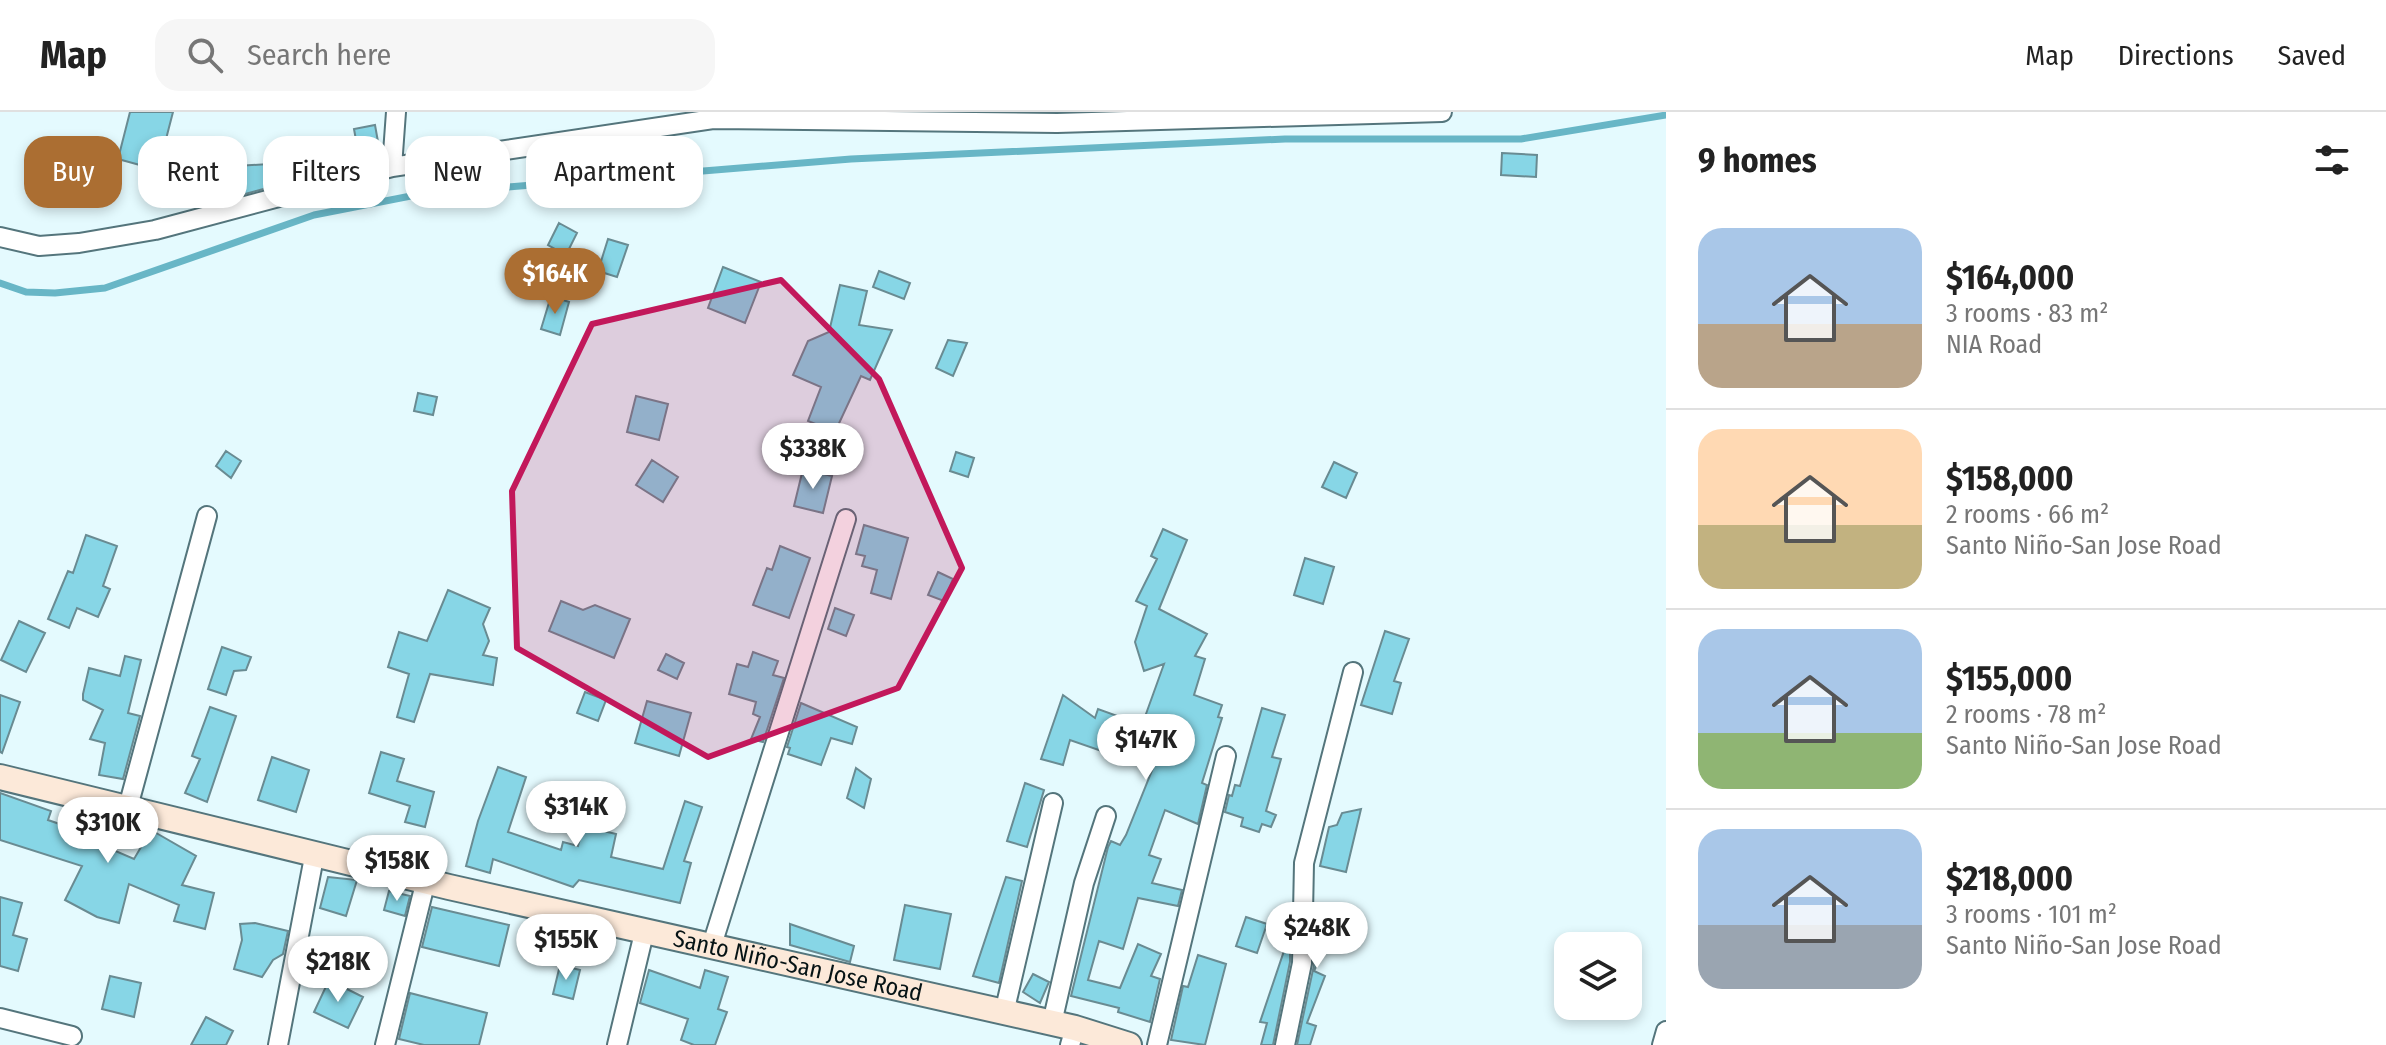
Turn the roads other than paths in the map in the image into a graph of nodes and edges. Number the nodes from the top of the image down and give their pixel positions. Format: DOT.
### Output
graph roads {
  1 [pos="396,112"];
  2 [pos="1405,112"];
  3 [pos="1442,112"];
  4 [pos="861,116"];
  5 [pos="392,167"];
  6 [pos="0,237"];
  7 [pos="207,516"];
  8 [pos="846,519"];
  9 [pos="1353,672"];
  10 [pos="1226,756"];
  11 [pos="0,777"];
  12 [pos="1053,803"];
  13 [pos="128,807"];
  14 [pos="1106,816"];
  15 [pos="315,852"];
  16 [pos="426,880"];
  17 [pos="645,929"];
  18 [pos="712,945"];
  19 [pos="1004,1013"];
  20 [pos="0,1018"];
  21 [pos="1666,1031"];
  22 [pos="1066,1032"];
  23 [pos="72,1036"];
  24 [pos="278,1045"];
  25 [pos="385,1045"];
  26 [pos="617,1045"];
  27 [pos="1129,1045"];
  28 [pos="1157,1045"];
  29 [pos="1285,1045"];
  30 [pos="1662,1045"];
  1 -- 5 [label="street"];
  2 -- 3 [label="street"];
  2 -- 4 [label="street"];
  4 -- 5 [label="street"];
  5 -- 6 [label="street"];
  7 -- 13 [label="street"];
  8 -- 18 [label="street"];
  9 -- 29 [label="street"];
  10 -- 28 [label="street"];
  11 -- 13 [label="main road, Santo Niño-San Jose Road"];
  12 -- 19 [label="street"];
  13 -- 15 [label="main road, Santo Niño-San Jose Road"];
  14 -- 22 [label="street"];
  15 -- 16 [label="main road, Santo Niño-San Jose Road"];
  15 -- 24 [label="street"];
  16 -- 17 [label="main road, Santo Niño-San Jose Road"];
  16 -- 25 [label="street"];
  17 -- 18 [label="main road, Santo Niño-San Jose Road"];
  17 -- 26 [label="street"];
  18 -- 19 [label="main road, Santo Niño-San Jose Road"];
  19 -- 22 [label="main road, Santo Niño-San Jose Road"];
  20 -- 23 [label="street"];
  21 -- 30 [label="street"];
  22 -- 27 [label="main road, Santo Niño-San Jose Road"];
}
